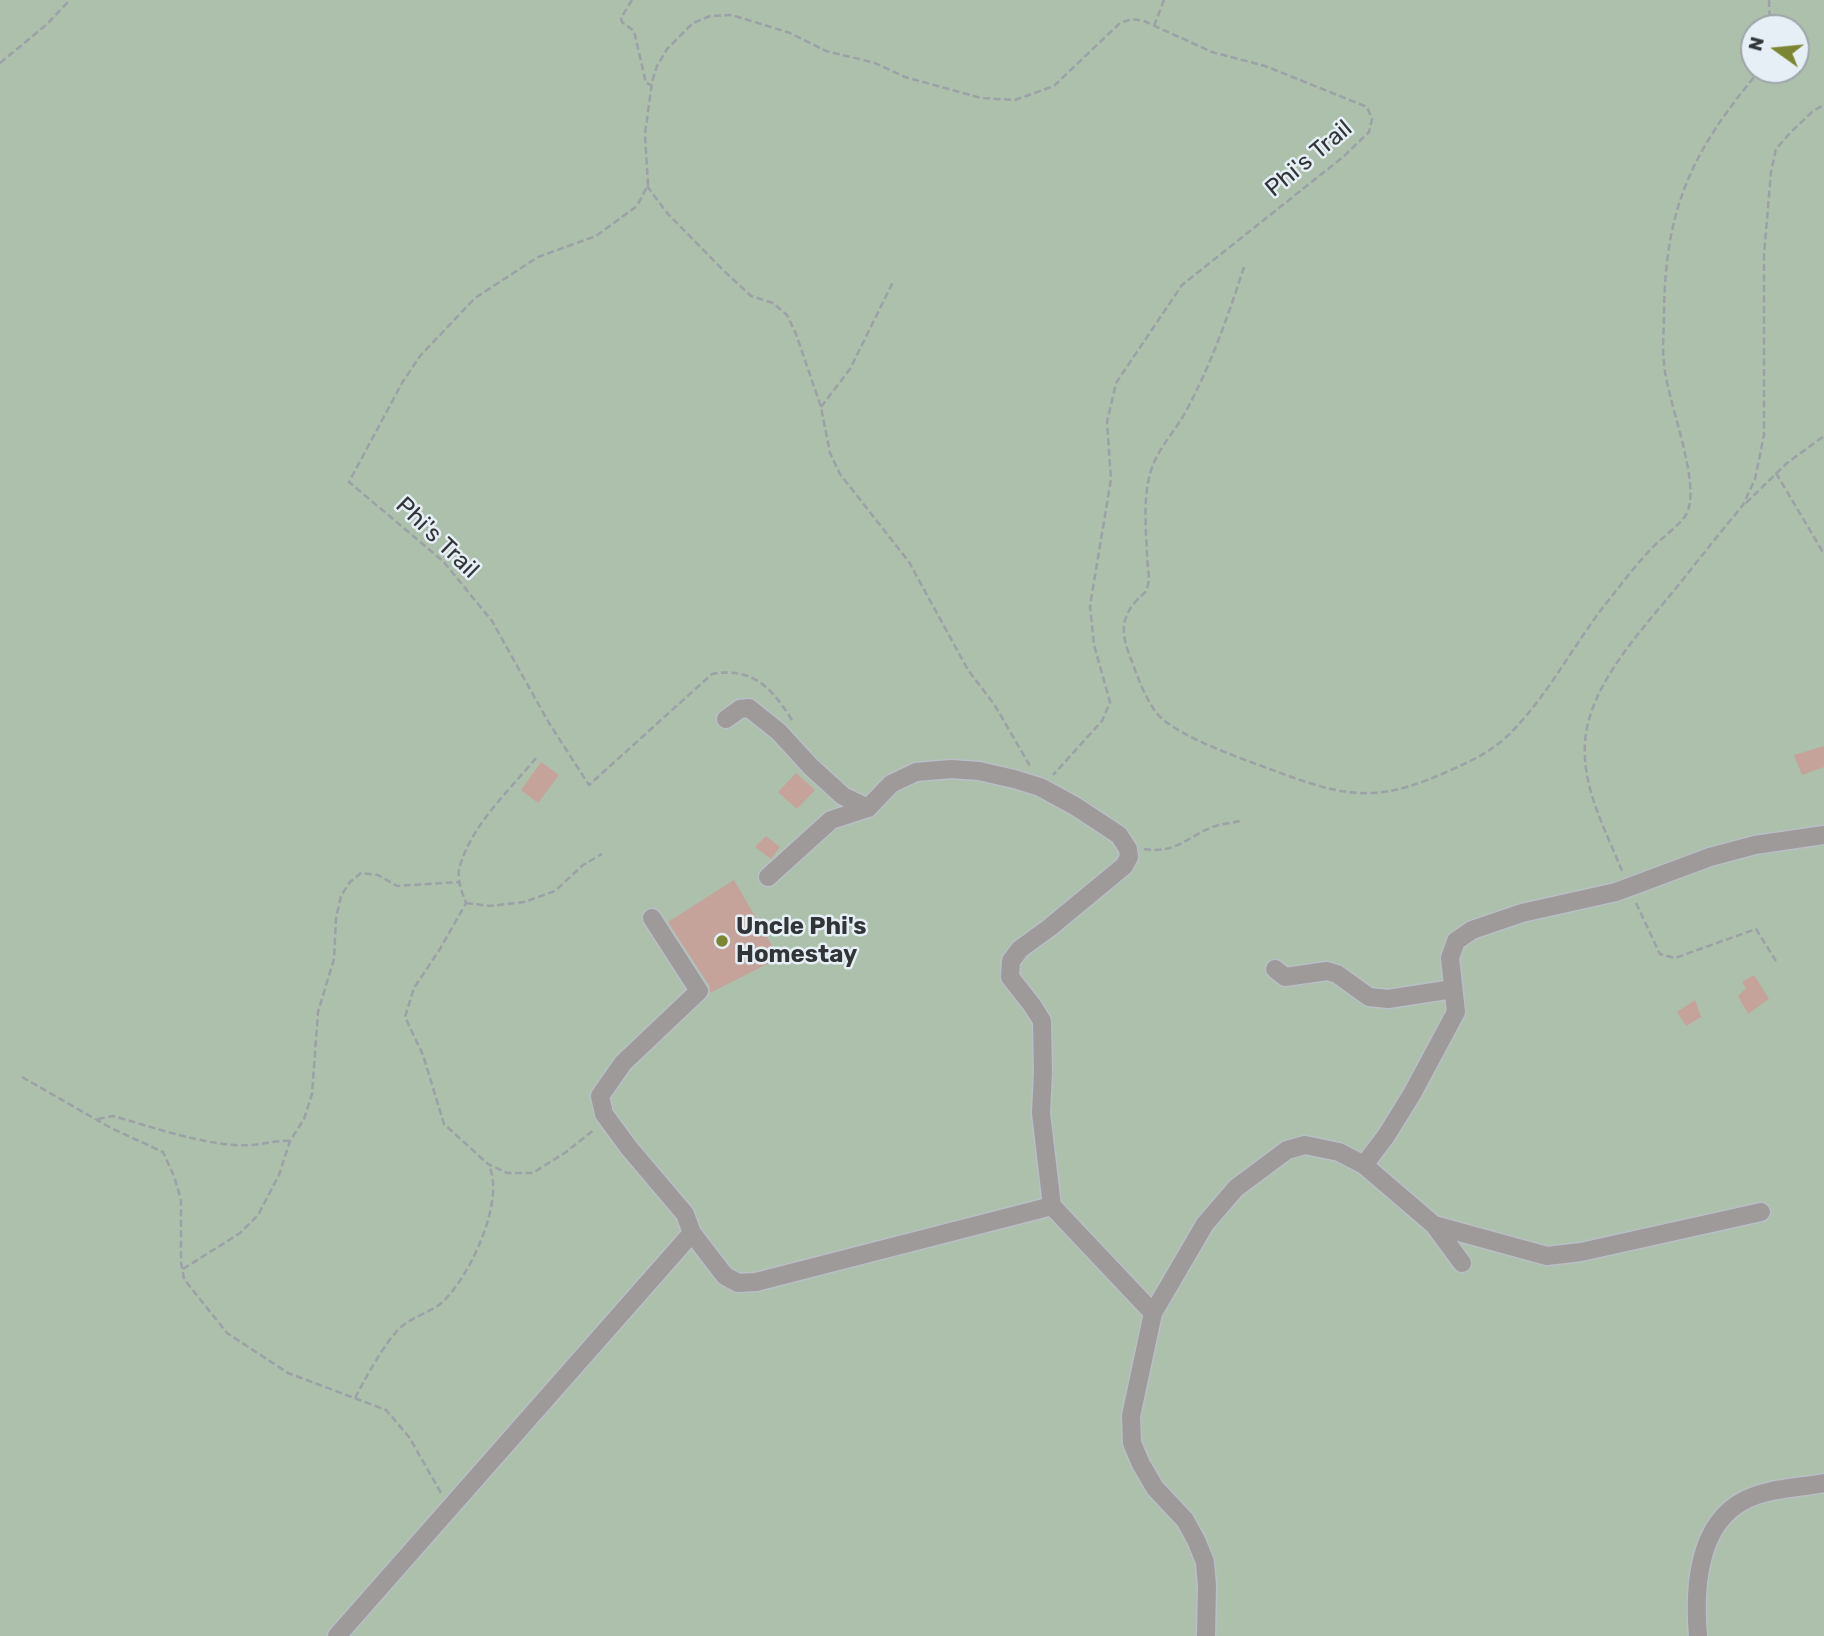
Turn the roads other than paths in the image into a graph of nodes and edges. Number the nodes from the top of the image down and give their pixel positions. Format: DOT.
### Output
graph roads {
  1 [pos="726,719"];
  2 [pos="868,808"];
  3 [pos="1824,835"];
  4 [pos="768,877"];
  5 [pos="652,918"];
  6 [pos="1275,969"];
  7 [pos="1453,989"];
  8 [pos="1364,1165"];
  9 [pos="1052,1206"];
  10 [pos="1762,1212"];
  11 [pos="1434,1225"];
  12 [pos="692,1233"];
  13 [pos="1462,1264"];
  14 [pos="1153,1313"];
  15 [pos="1824,1483"];
  16 [pos="337,1636"];
  17 [pos="1206,1636"];
  18 [pos="1698,1636"];
  1 -- 2 [label="street"];
  2 -- 4 [label="street"];
  2 -- 9 [label="street"];
  3 -- 7 [label="street"];
  5 -- 12 [label="street"];
  6 -- 7 [label="street"];
  7 -- 8 [label="street"];
  8 -- 11 [label="street"];
  8 -- 14 [label="street"];
  9 -- 12 [label="street"];
  9 -- 14 [label="street"];
  10 -- 11 [label="street"];
  11 -- 13 [label="street"];
  12 -- 16 [label="street"];
  14 -- 17 [label="street"];
  15 -- 18 [label="street"];
}
